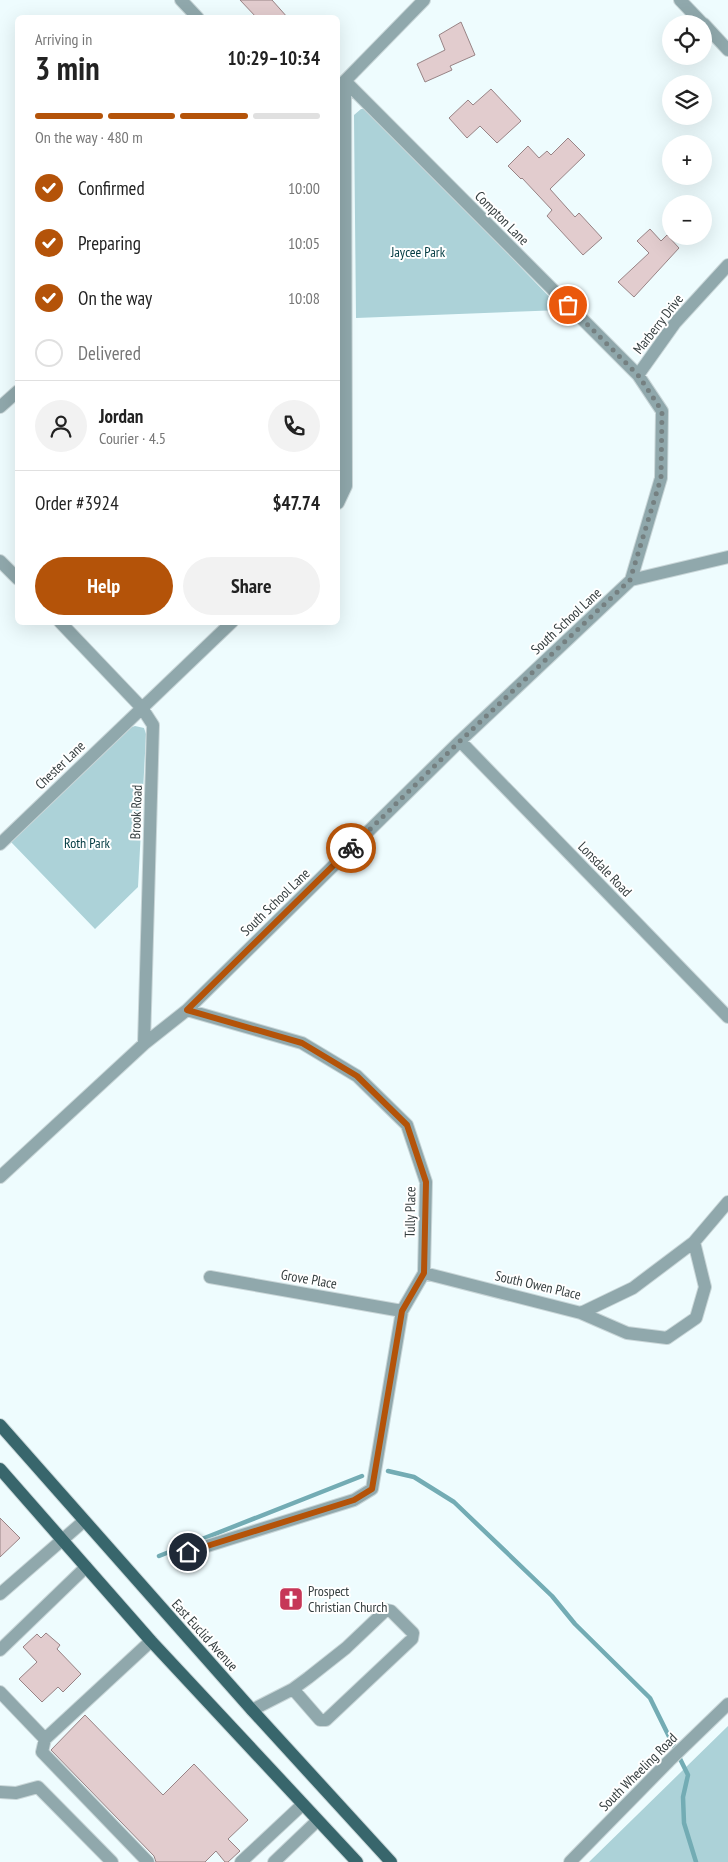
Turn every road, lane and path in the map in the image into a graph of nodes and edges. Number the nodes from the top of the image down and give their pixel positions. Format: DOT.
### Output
graph roads {
  1 [pos="181,0"];
  2 [pos="424,0"];
  3 [pos="680,0"];
  4 [pos="195,15"];
  5 [pos="694,15"];
  6 [pos="712,33"];
  7 [pos="728,50"];
  8 [pos="341,85"];
  9 [pos="728,265"];
  10 [pos="638,375"];
  11 [pos="15,393"];
  12 [pos="0,407"];
  13 [pos="340,499"];
  14 [pos="728,557"];
  15 [pos="0,561"];
  16 [pos="15,576"];
  17 [pos="630,580"];
  18 [pos="63,625"];
  19 [pos="229,625"];
  20 [pos="142,708"];
  21 [pos="460,741"];
  22 [pos="0,844"];
  23 [pos="187,1010"];
  24 [pos="728,1016"];
  25 [pos="144,1044"];
  26 [pos="0,1177"];
  27 [pos="728,1202"];
  28 [pos="694,1242"];
  29 [pos="424,1273"];
  30 [pos="210,1277"];
  31 [pos="402,1311"];
  32 [pos="581,1313"];
  33 [pos="0,1425"];
  34 [pos="0,1469"];
  35 [pos="84,1521"];
  36 [pos="62,1540"];
  37 [pos="188,1552"];
  38 [pos="86,1567"];
  39 [pos="0,1594"];
  40 [pos="151,1641"];
  41 [pos="0,1650"];
  42 [pos="293,1689"];
  43 [pos="0,1692"];
  44 [pos="728,1704"];
  45 [pos="252,1710"];
  46 [pos="45,1739"];
  47 [pos="0,1792"];
  48 [pos="302,1805"];
  49 [pos="317,1821"];
  50 [pos="112,1862"];
  51 [pos="148,1862"];
  52 [pos="241,1862"];
  53 [pos="274,1862"];
  54 [pos="357,1862"];
  55 [pos="390,1862"];
  56 [pos="570,1862"];
  1 -- 4 [label="street"];
  2 -- 8 [label="street"];
  3 -- 5 [label="street"];
  6 -- 7 [label="street"];
  8 -- 10 [label="street, Compton Lane"];
  8 -- 13 [label="street"];
  9 -- 10 [label="street, Marberry Drive"];
  10 -- 17 [label="street, Marberry Drive"];
  11 -- 12 [label="street"];
  14 -- 17 [label="street"];
  15 -- 16 [label="street"];
  17 -- 21 [label="street, South School Lane"];
  18 -- 20 [label="street, Brook Road"];
  19 -- 20 [label="street"];
  20 -- 22 [label="street, Chester Lane"];
  20 -- 25 [label="street, Brook Road"];
  21 -- 23 [label="street, South School Lane"];
  21 -- 24 [label="street, Lonsdale Road"];
  23 -- 25 [label="street, South School Lane"];
  23 -- 29 [label="street, Tully Place"];
  25 -- 26 [label="street, South School Lane"];
  27 -- 28 [label="street, South Owen Place"];
  28 -- 32 [label="street, South Owen Place"];
  28 -- 32 [label="street"];
  29 -- 31 [label="street, Tully Place"];
  29 -- 32 [label="street, South Owen Place"];
  30 -- 31 [label="street, Grove Place"];
  31 -- 37 [label="street, Tully Place"];
  33 -- 35 [label="main road, East Euclid Avenue"];
  34 -- 36 [label="main road"];
  35 -- 36 [label="street"];
  35 -- 45 [label="main road, East Euclid Avenue"];
  36 -- 38 [label="main road"];
  36 -- 39 [label="street"];
  38 -- 40 [label="main road"];
  38 -- 41 [label="street"];
  40 -- 46 [label="street"];
  40 -- 48 [label="main road"];
  42 -- 42 [label="street"];
  42 -- 45 [label="street"];
  43 -- 46 [label="street"];
  44 -- 56 [label="street, South Wheeling Road"];
  45 -- 55 [label="main road, East Euclid Avenue"];
  46 -- 51 [label="street"];
  47 -- 50 [label="street"];
  48 -- 49 [label="main road"];
  48 -- 52 [label="street"];
  49 -- 53 [label="street"];
  49 -- 54 [label="main road"];
}
